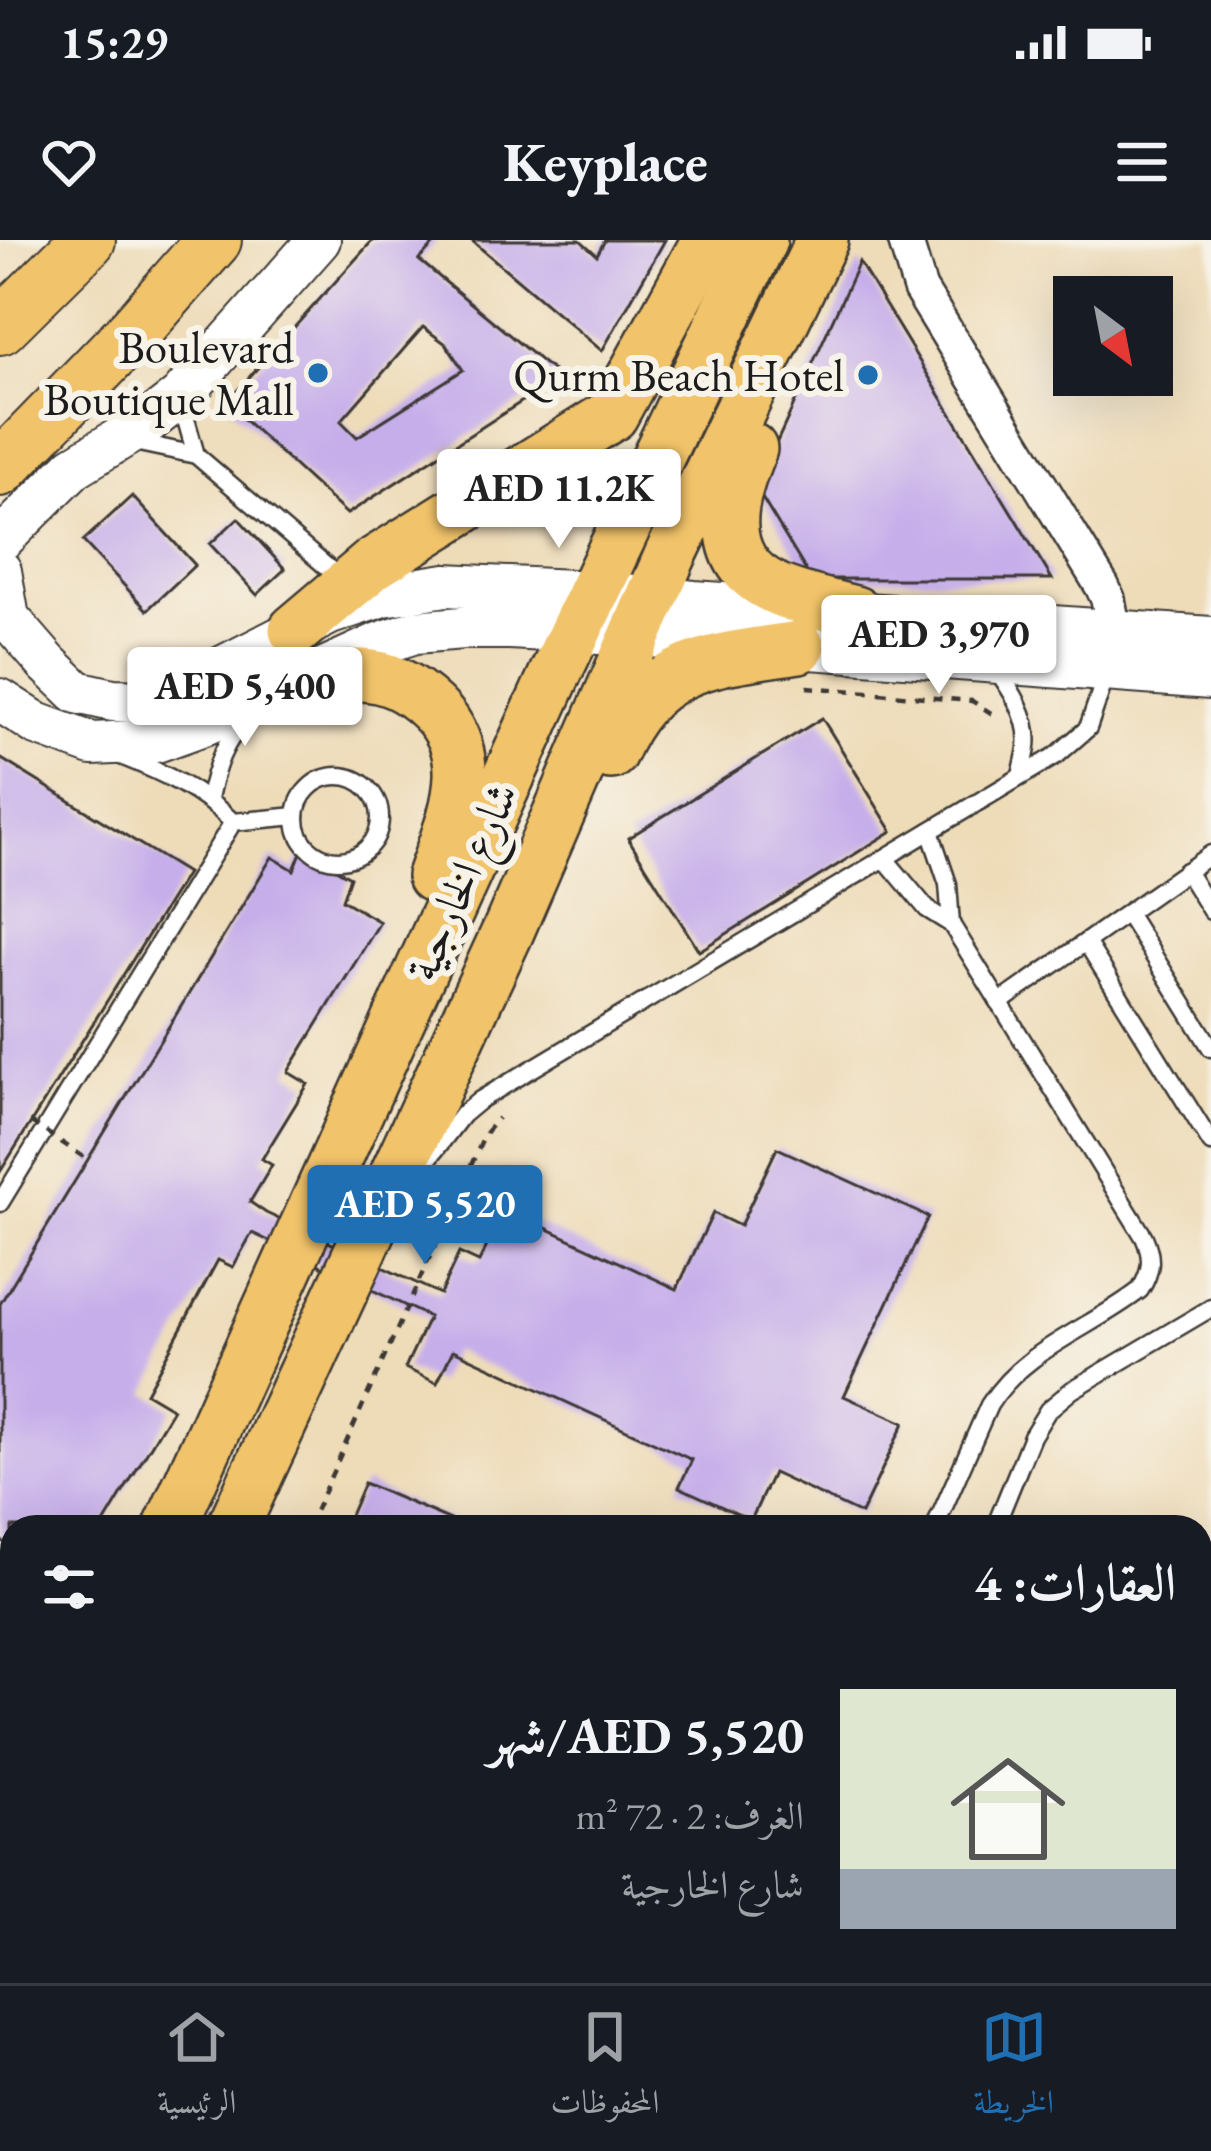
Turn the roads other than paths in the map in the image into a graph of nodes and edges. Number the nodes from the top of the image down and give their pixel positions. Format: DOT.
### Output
graph roads {
  1 [pos="88,240"];
  2 [pos="214,240"];
  3 [pos="319,240"];
  4 [pos="708,240"];
  5 [pos="761,240"];
  6 [pos="822,240"];
  7 [pos="838,240"];
  8 [pos="905,240"];
  9 [pos="0,327"];
  10 [pos="135,330"];
  11 [pos="180,397"];
  12 [pos="120,440"];
  13 [pos="196,454"];
  14 [pos="0,470"];
  15 [pos="1,557"];
  16 [pos="348,584"];
  17 [pos="584,612"];
  18 [pos="855,612"];
  19 [pos="4,616"];
  20 [pos="644,616"];
  21 [pos="295,630"];
  22 [pos="1211,638"];
  23 [pos="1111,651"];
  24 [pos="990,662"];
  25 [pos="796,666"];
  26 [pos="1211,678"];
  27 [pos="283,690"];
  28 [pos="0,700"];
  29 [pos="92,744"];
  30 [pos="1022,776"];
  31 [pos="209,798"];
  32 [pos="296,815"];
  33 [pos="233,822"];
  34 [pos="930,831"];
  35 [pos="1211,854"];
  36 [pos="885,859"];
  37 [pos="1186,871"];
  38 [pos="1211,910"];
  39 [pos="1127,914"];
  40 [pos="951,924"];
  41 [pos="508,929"];
  42 [pos="1086,942"];
  43 [pos="999,1003"];
  44 [pos="1211,1048"];
  45 [pos="351,1124"];
  46 [pos="1211,1143"];
  47 [pos="0,1203"];
  48 [pos="368,1238"];
  49 [pos="1211,1308"];
  50 [pos="175,1515"];
  51 [pos="239,1515"];
  52 [pos="941,1515"];
  53 [pos="1000,1515"];
  1 -- 9 [label="highway"];
  2 -- 10 [label="highway"];
  3 -- 11 [label="street"];
  4 -- 16 [label="main road"];
  5 -- 17 [label="main road, شارع الخارجية"];
  6 -- 20 [label="main road, شارع الخارجية"];
  7 -- 18 [label="main road"];
  8 -- 23 [label="street"];
  10 -- 14 [label="highway"];
  10 -- 15 [label="street"];
  11 -- 12 [label="street"];
  11 -- 13 [label="lane"];
  12 -- 13 [label="lane"];
  12 -- 15 [label="street"];
  13 -- 16 [label="lane"];
  15 -- 19 [label="street"];
  16 -- 21 [label="main road"];
  17 -- 20 [label="street"];
  17 -- 21 [label="street"];
  17 -- 27 [label="street"];
  17 -- 45 [label="main road, شارع الخارجية"];
  18 -- 20 [label="street"];
  18 -- 23 [label="street"];
  19 -- 21 [label="street"];
  20 -- 25 [label="street"];
  20 -- 41 [label="main road, شارع الخارجية"];
  22 -- 23 [label="street"];
  23 -- 24 [label="street"];
  23 -- 26 [label="street"];
  23 -- 30 [label="lane"];
  24 -- 25 [label="street"];
  24 -- 30 [label="lane"];
  25 -- 41 [label="main road"];
  27 -- 29 [label="street"];
  27 -- 31 [label="lane"];
  27 -- 45 [label="main road"];
  28 -- 29 [label="street"];
  29 -- 31 [label="lane"];
  30 -- 34 [label="lane"];
  31 -- 33 [label="lane"];
  32 -- 32 [label="lane"];
  32 -- 33 [label="lane"];
  33 -- 47 [label="lane"];
  34 -- 36 [label="lane"];
  34 -- 40 [label="lane"];
  35 -- 37 [label="lane"];
  36 -- 40 [label="lane"];
  36 -- 48 [label="lane"];
  37 -- 38 [label="lane"];
  37 -- 39 [label="lane"];
  39 -- 42 [label="lane"];
  39 -- 44 [label="lane"];
  40 -- 43 [label="lane"];
  41 -- 48 [label="main road, شارع الخارجية"];
  42 -- 43 [label="lane"];
  42 -- 46 [label="lane"];
  43 -- 52 [label="lane"];
  45 -- 50 [label="main road, شارع الخارجية"];
  48 -- 51 [label="main road, شارع الخارجية"];
  49 -- 53 [label="lane"];
}
